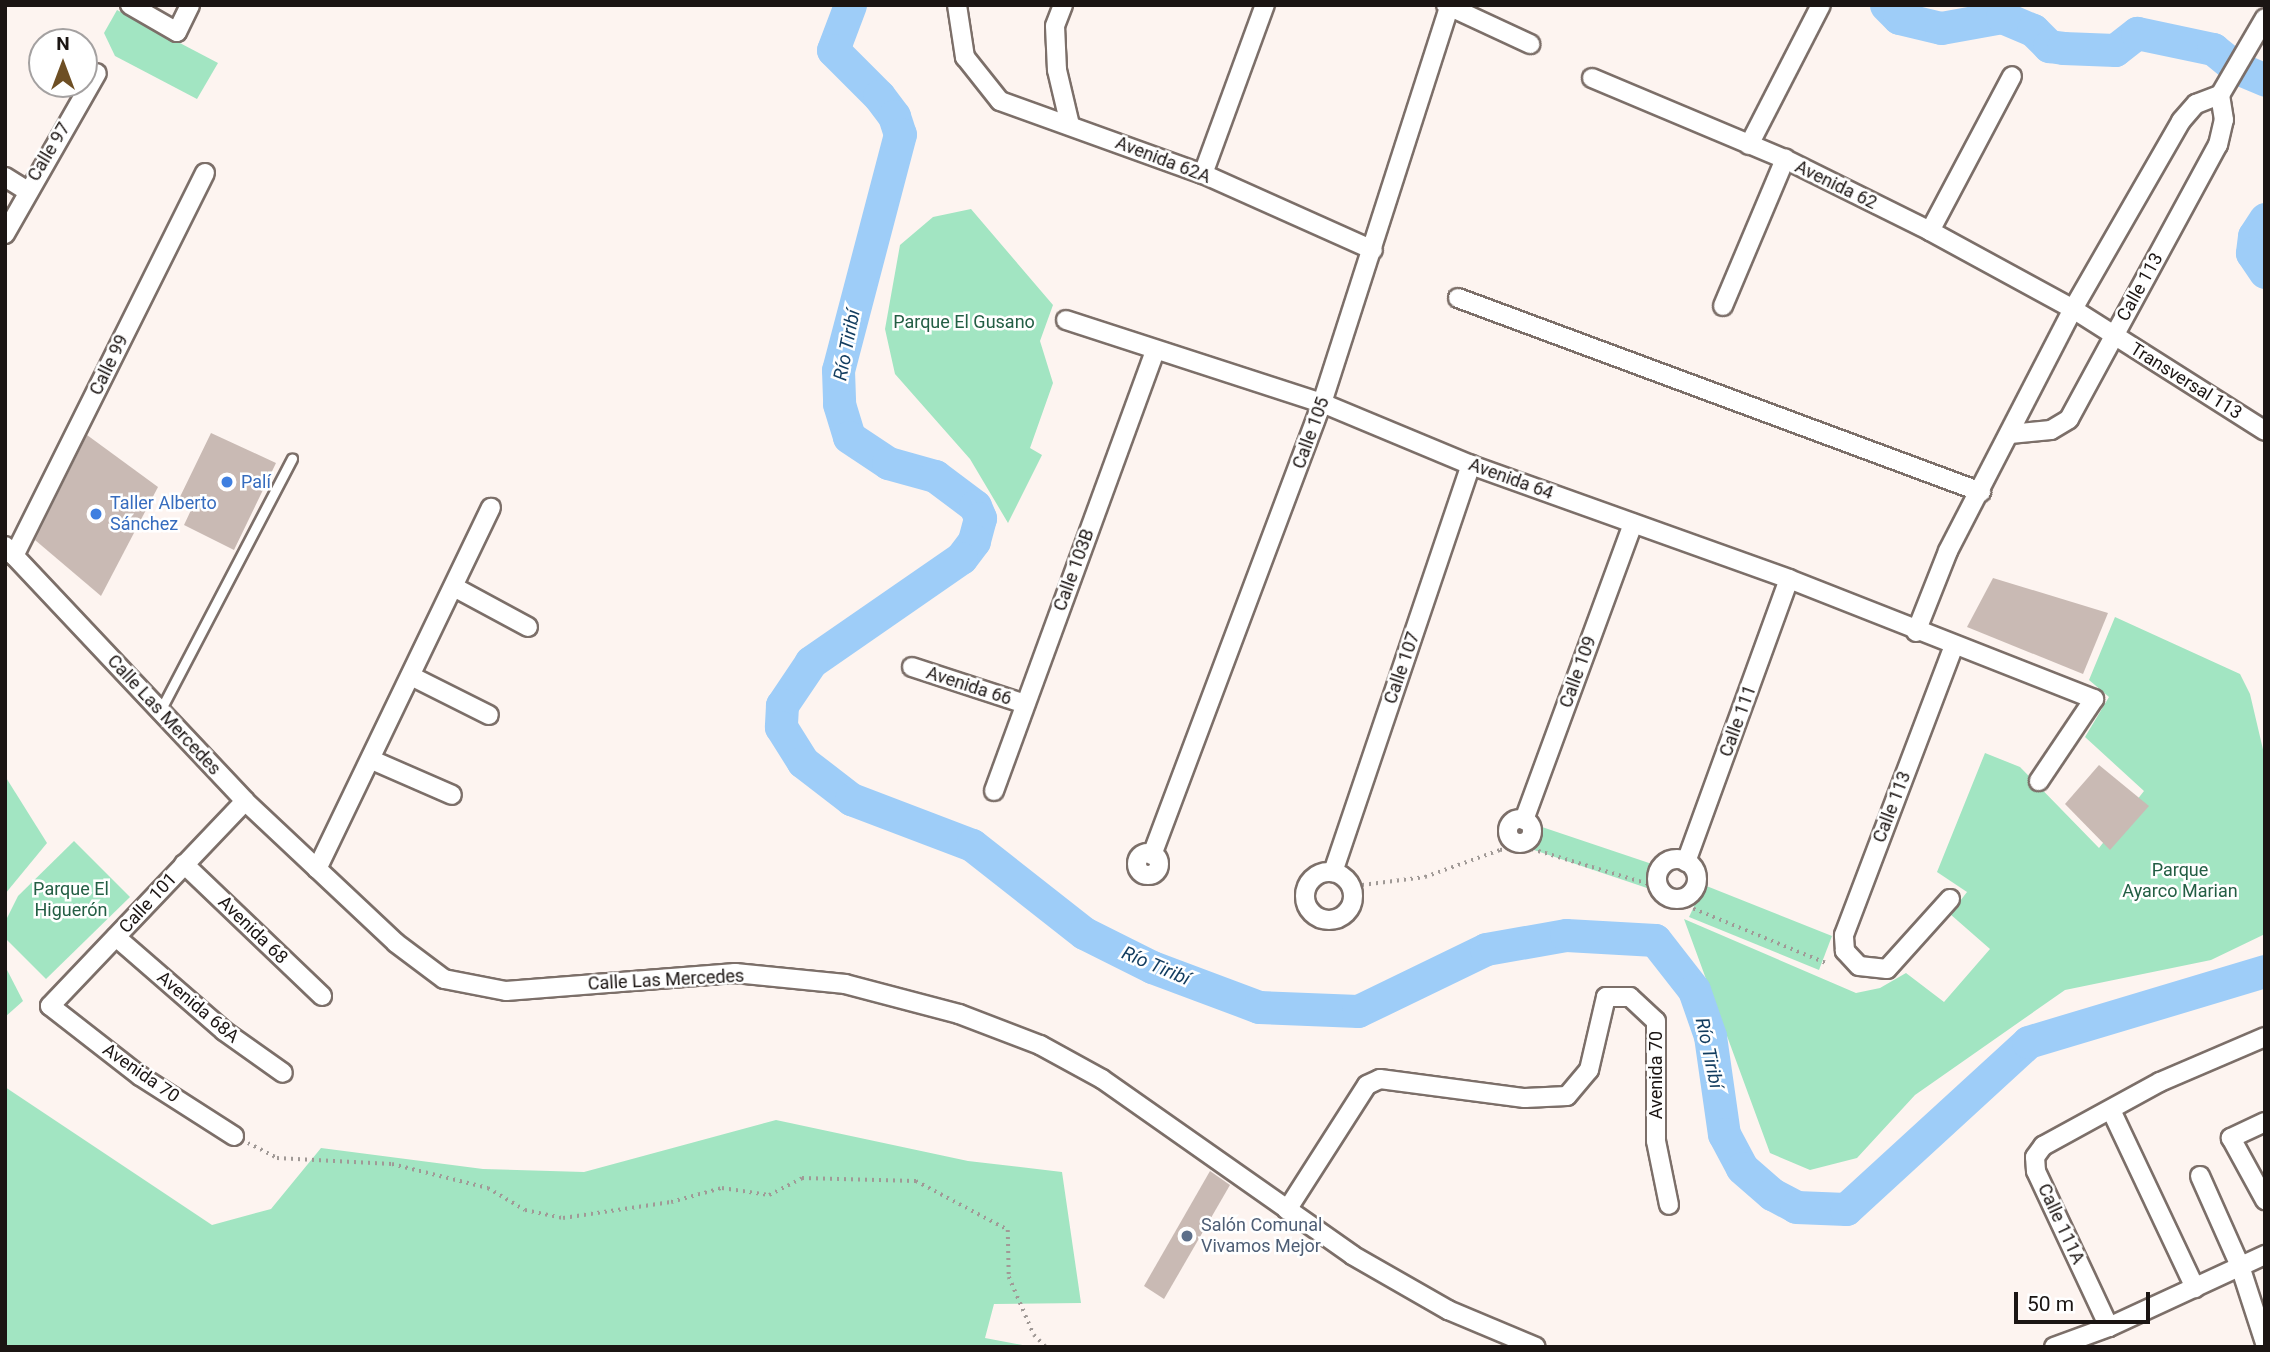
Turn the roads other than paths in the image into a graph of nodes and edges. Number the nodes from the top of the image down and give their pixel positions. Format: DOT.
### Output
graph roads {
  1 [pos="130,5"];
  2 [pos="190,5"];
  3 [pos="957,5"];
  4 [pos="1063,5"];
  5 [pos="1265,5"];
  6 [pos="1821,5"];
  7 [pos="1449,6"];
  8 [pos="2265,18"];
  9 [pos="1530,44"];
  10 [pos="2012,76"];
  11 [pos="1592,78"];
  12 [pos="2223,88"];
  13 [pos="81,98"];
  14 [pos="1070,124"];
  15 [pos="1749,145"];
  16 [pos="1785,159"];
  17 [pos="205,173"];
  18 [pos="1203,174"];
  19 [pos="5,177"];
  20 [pos="26,190"];
  21 [pos="1930,231"];
  22 [pos="5,234"];
  23 [pos="1373,250"];
  24 [pos="1458,298"];
  25 [pos="1723,306"];
  26 [pos="2073,309"];
  27 [pos="1066,320"];
  28 [pos="2113,334"];
  29 [pos="1155,350"];
  30 [pos="1322,403"];
  31 [pos="2265,431"];
  32 [pos="2010,433"];
  33 [pos="292,458"];
  34 [pos="1471,464"];
  35 [pos="1981,492"];
  36 [pos="491,508"];
  37 [pos="1633,523"];
  38 [pos="10,551"];
  39 [pos="1789,579"];
  40 [pos="454,587"];
  41 [pos="528,627"];
  42 [pos="1916,632"];
  43 [pos="1954,645"];
  44 [pos="912,667"];
  45 [pos="411,676"];
  46 [pos="1025,704"];
  47 [pos="160,711"];
  48 [pos="489,715"];
  49 [pos="372,760"];
  50 [pos="2039,781"];
  51 [pos="994,791"];
  52 [pos="452,795"];
  53 [pos="245,802"];
  54 [pos="1524,820"];
  55 [pos="1152,855"];
  56 [pos="1686,862"];
  57 [pos="184,864"];
  58 [pos="317,869"];
  59 [pos="1333,872"];
  60 [pos="1950,899"];
  61 [pos="116,937"];
  62 [pos="323,996"];
  63 [pos="50,1006"];
  64 [pos="2265,1037"];
  65 [pos="283,1073"];
  66 [pos="2110,1110"];
  67 [pos="2265,1122"];
  68 [pos="234,1136"];
  69 [pos="2200,1176"];
  70 [pos="2265,1200"];
  71 [pos="1669,1205"];
  72 [pos="1287,1210"];
  73 [pos="2265,1255"];
  74 [pos="2240,1266"];
  75 [pos="2195,1288"];
  76 [pos="2109,1327"];
  77 [pos="2265,1343"];
  78 [pos="1536,1347"];
  79 [pos="2054,1347"];
  1 -- 2 [label="street"];
  3 -- 14 [label="street, Avenida 62A"];
  4 -- 14 [label="street"];
  5 -- 18 [label="street"];
  6 -- 15 [label="street"];
  7 -- 9 [label="street"];
  7 -- 23 [label="street, Calle 105"];
  8 -- 12 [label="street"];
  10 -- 21 [label="street"];
  11 -- 15 [label="street, Avenida 62"];
  12 -- 26 [label="street"];
  12 -- 28 [label="street, Calle 113"];
  13 -- 20 [label="street, Calle 97"];
  14 -- 18 [label="street, Avenida 62A"];
  15 -- 16 [label="street, Avenida 62"];
  16 -- 21 [label="street, Avenida 62"];
  16 -- 25 [label="street"];
  17 -- 38 [label="street, Calle 99"];
  18 -- 23 [label="street, Avenida 62A"];
  19 -- 20 [label="street"];
  20 -- 22 [label="street, Calle 97"];
  21 -- 26 [label="street, Avenida 62"];
  23 -- 30 [label="street, Calle 105"];
  24 -- 35 [label="street"];
  26 -- 28 [label="street, Transversal 113"];
  26 -- 32 [label="street"];
  27 -- 29 [label="street, Avenida 64"];
  28 -- 31 [label="street, Transversal 113"];
  28 -- 32 [label="street, Calle 113"];
  29 -- 30 [label="street, Avenida 64"];
  29 -- 46 [label="street, Calle 103B"];
  30 -- 34 [label="street, Avenida 64"];
  30 -- 55 [label="street, Calle 105"];
  32 -- 35 [label="street"];
  33 -- 47 [label="lane"];
  34 -- 37 [label="street, Avenida 64"];
  34 -- 59 [label="street, Calle 107"];
  35 -- 42 [label="street"];
  36 -- 40 [label="street"];
  37 -- 39 [label="street, Avenida 64"];
  37 -- 54 [label="street, Calle 109"];
  38 -- 47 [label="street, Calle Las Mercedes"];
  39 -- 42 [label="street, Avenida 64"];
  39 -- 56 [label="street, Calle 111"];
  40 -- 41 [label="street"];
  40 -- 45 [label="street"];
  42 -- 43 [label="street, Avenida 64"];
  43 -- 50 [label="street, Avenida 64"];
  43 -- 60 [label="street, Calle 113"];
  44 -- 46 [label="street, Avenida 66"];
  45 -- 48 [label="street"];
  45 -- 49 [label="street"];
  46 -- 51 [label="street, Calle 103B"];
  47 -- 53 [label="street, Calle Las Mercedes"];
  49 -- 52 [label="street"];
  49 -- 58 [label="street"];
  53 -- 57 [label="street, Calle 101"];
  53 -- 58 [label="street, Calle Las Mercedes"];
  57 -- 61 [label="street, Calle 101"];
  57 -- 62 [label="street, Avenida 68"];
  58 -- 72 [label="street, Calle Las Mercedes"];
  61 -- 63 [label="street, Calle 101"];
  61 -- 65 [label="street, Avenida 68A"];
  63 -- 68 [label="street, Avenida 70"];
  64 -- 66 [label="street"];
  66 -- 75 [label="street"];
  66 -- 76 [label="street, Calle 111A"];
  67 -- 70 [label="street"];
  69 -- 74 [label="street"];
  71 -- 72 [label="street, Avenida 70"];
  72 -- 78 [label="street, Calle Las Mercedes"];
  73 -- 74 [label="street"];
  74 -- 75 [label="street"];
  74 -- 77 [label="street"];
  75 -- 76 [label="street"];
  76 -- 79 [label="street"];
}
